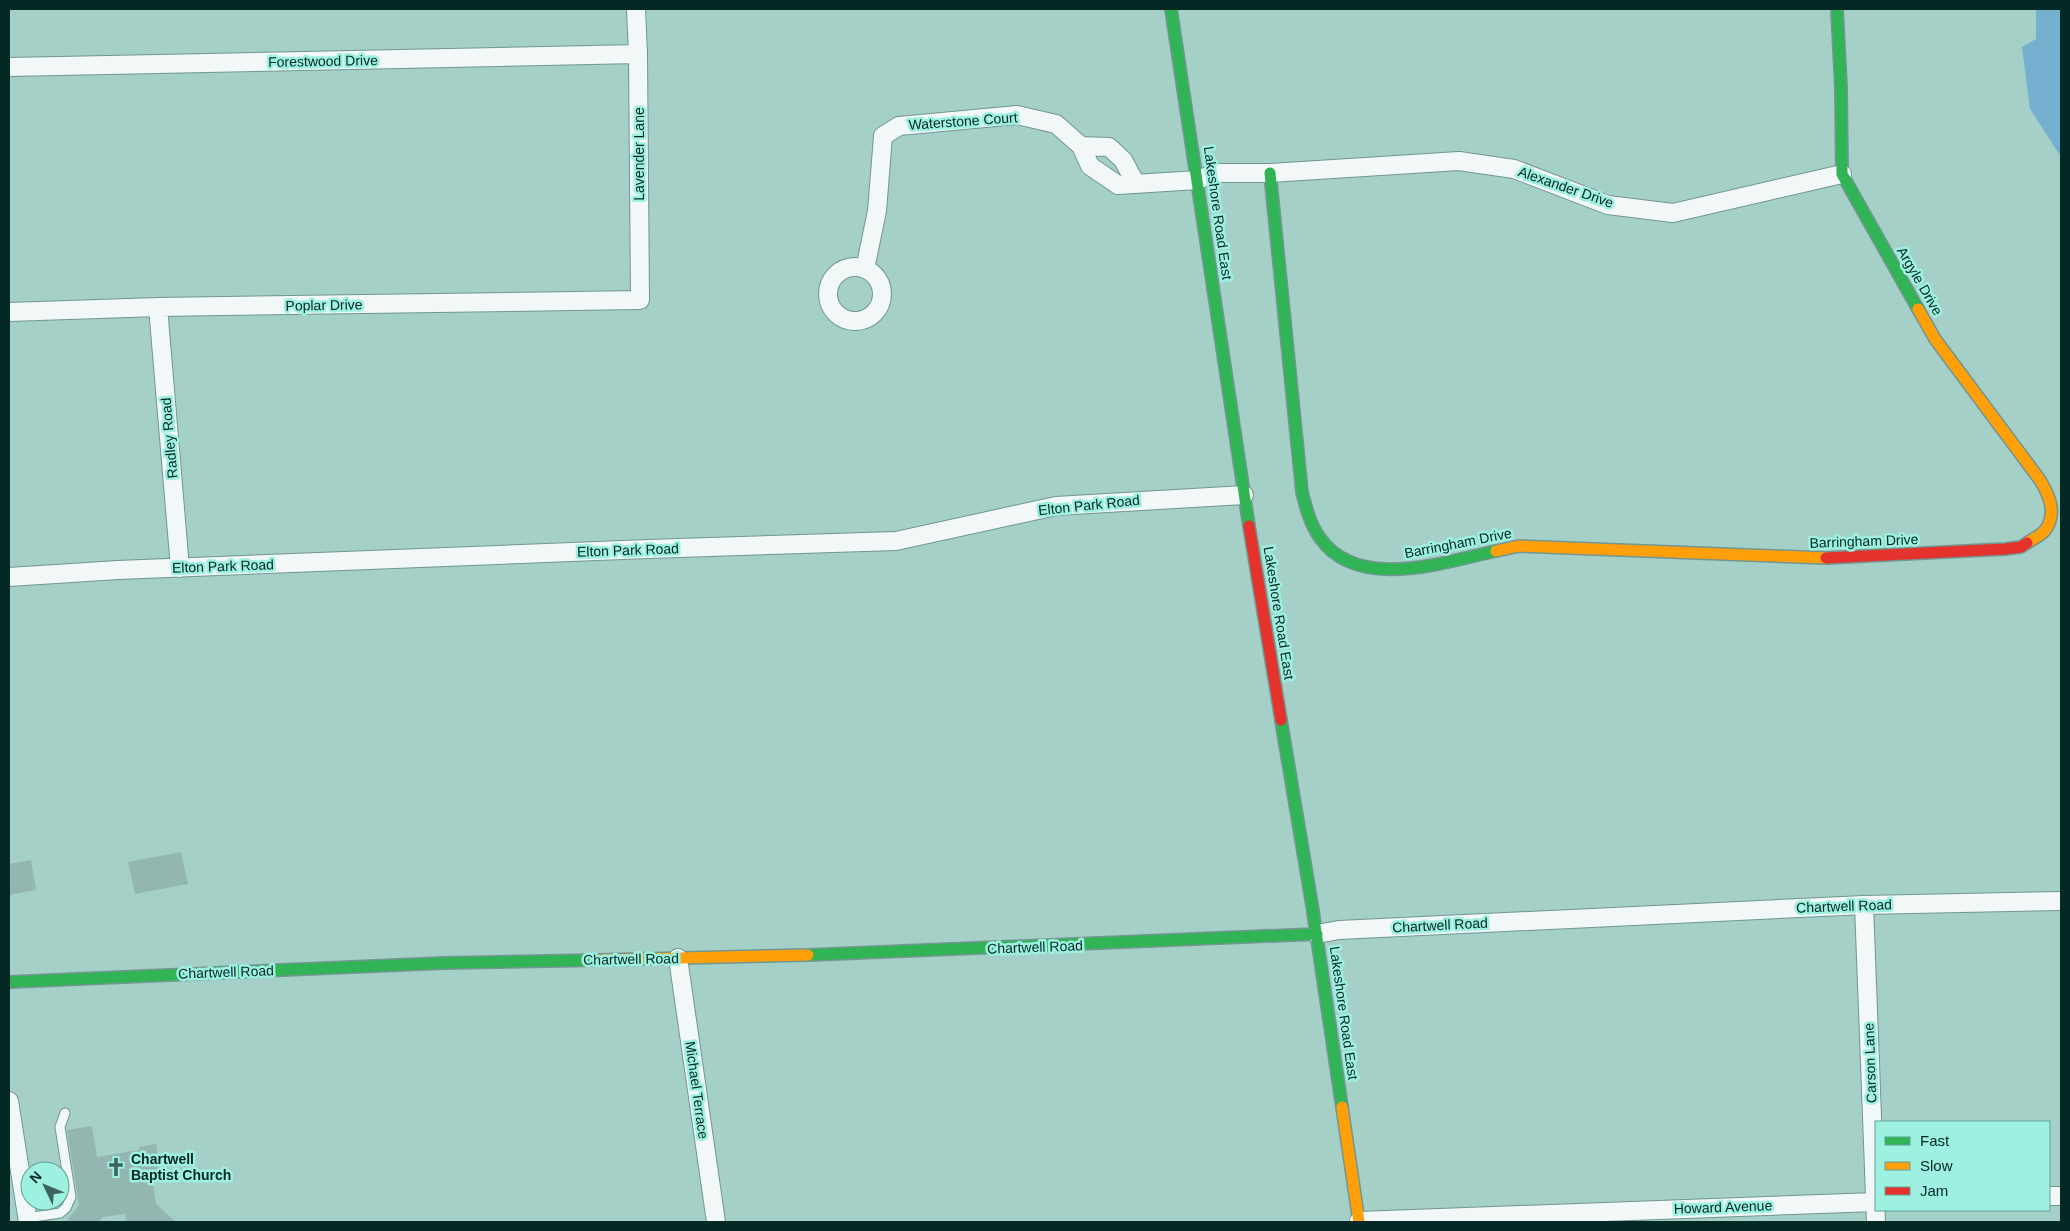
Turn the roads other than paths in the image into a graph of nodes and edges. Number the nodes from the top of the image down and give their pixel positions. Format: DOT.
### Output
graph roads {
  1 [pos="636,9"];
  2 [pos="1170,9"];
  3 [pos="1837,9"];
  4 [pos="638,54"];
  5 [pos="9,67"];
  6 [pos="1081,146"];
  7 [pos="1270,173"];
  8 [pos="1842,174"];
  9 [pos="1198,180"];
  10 [pos="1136,184"];
  11 [pos="865,269"];
  12 [pos="640,300"];
  13 [pos="158,308"];
  14 [pos="9,312"];
  15 [pos="1244,495"];
  16 [pos="2038,536"];
  17 [pos="180,568"];
  18 [pos="9,577"];
  19 [pos="2061,901"];
  20 [pos="1864,904"];
  21 [pos="1317,934"];
  22 [pos="678,958"];
  23 [pos="9,982"];
  24 [pos="9,1101"];
  25 [pos="64,1113"];
  26 [pos="1875,1177"];
  27 [pos="1875,1202"];
  28 [pos="27,1220"];
  29 [pos="716,1222"];
  30 [pos="1359,1222"];
  1 -- 4 [label="street, Lavender Lane"];
  2 -- 9 [label="street, Lakeshore Road East"];
  3 -- 8 [label="street, Argyle Drive"];
  4 -- 5 [label="street, Forestwood Drive"];
  4 -- 12 [label="street, Lavender Lane"];
  6 -- 10 [label="street, Waterstone Court"];
  6 -- 10 [label="street"];
  6 -- 11 [label="street, Waterstone Court"];
  7 -- 8 [label="street, Alexander Drive"];
  7 -- 9 [label="street, Alexander Drive"];
  7 -- 16 [label="street, Barringham Drive"];
  8 -- 16 [label="street, Argyle Drive"];
  9 -- 10 [label="street, Waterstone Court"];
  9 -- 15 [label="street, Lakeshore Road East"];
  12 -- 13 [label="street, Poplar Drive"];
  13 -- 14 [label="street, Poplar Drive"];
  13 -- 17 [label="street, Radley Road"];
  15 -- 17 [label="street, Elton Park Road"];
  15 -- 21 [label="street, Lakeshore Road East"];
  17 -- 18 [label="street, Elton Park Road"];
  19 -- 20 [label="street, Chartwell Road"];
  20 -- 21 [label="street, Chartwell Road"];
  20 -- 26 [label="street, Carson Lane"];
  21 -- 22 [label="street, Chartwell Road"];
  21 -- 30 [label="street, Lakeshore Road East"];
  22 -- 23 [label="street, Chartwell Road"];
  22 -- 29 [label="street, Michael Terrace"];
  24 -- 28 [label="street"];
  25 -- 28 [label="lane"];
  27 -- 30 [label="street, Howard Avenue"];
}
